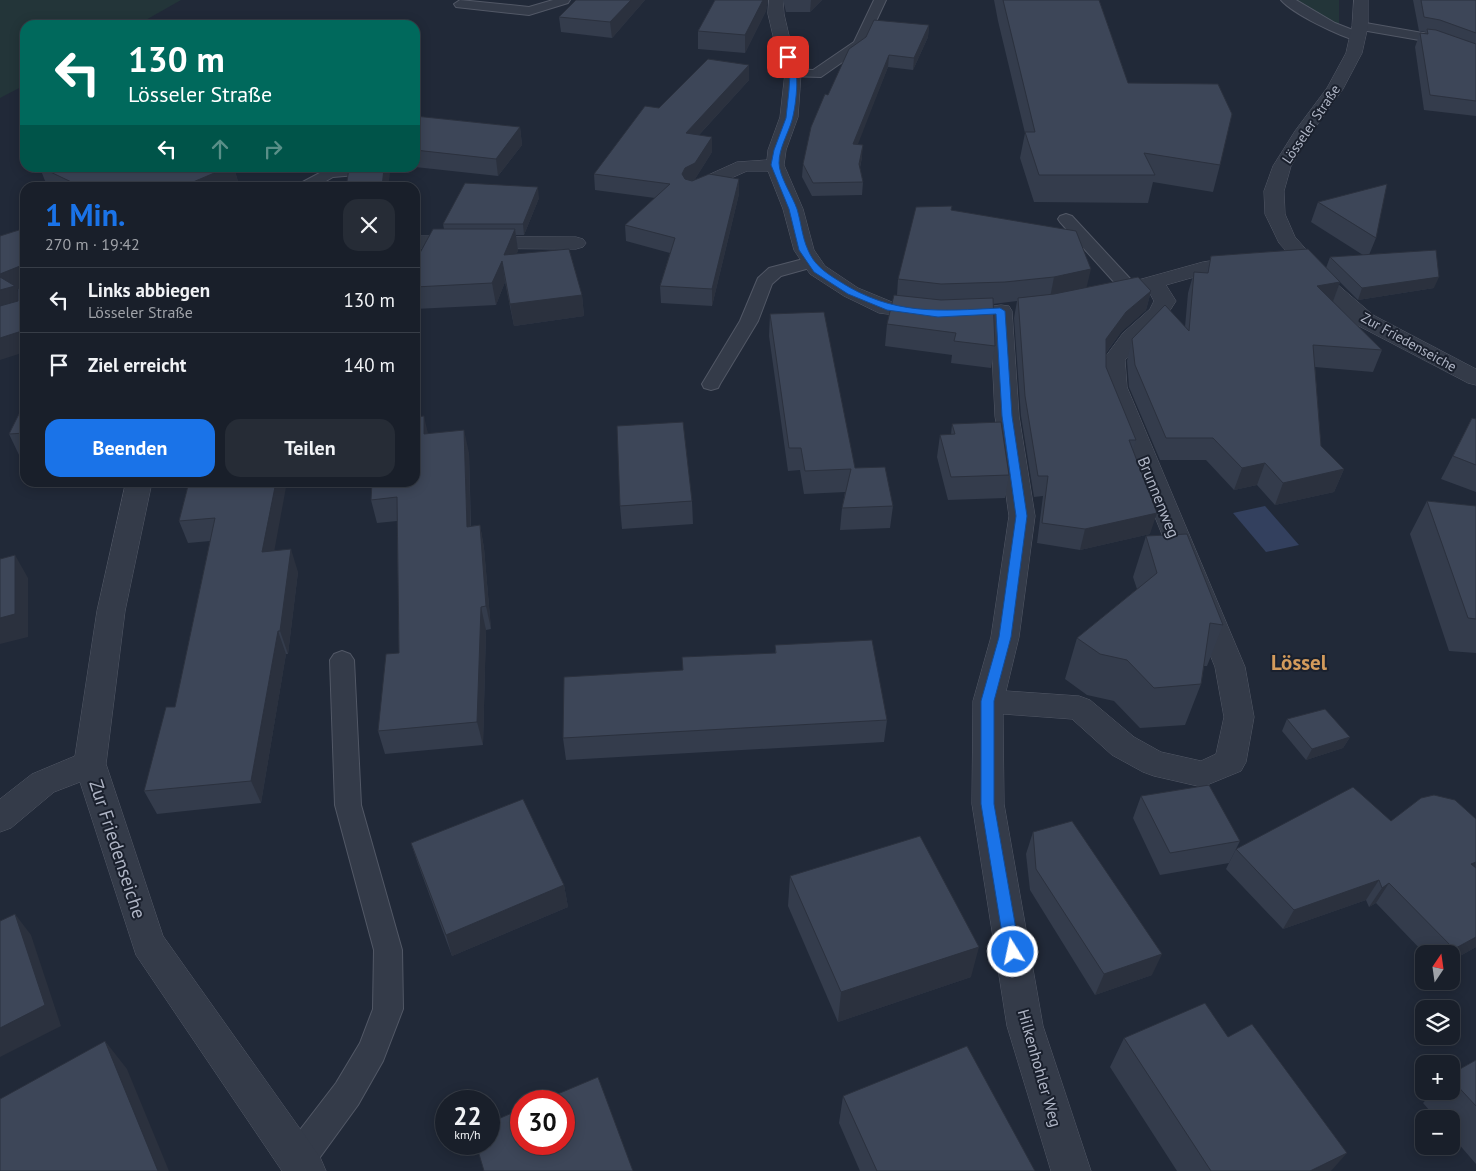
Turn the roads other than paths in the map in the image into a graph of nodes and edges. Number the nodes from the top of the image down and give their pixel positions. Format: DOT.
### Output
graph roads {
  1 [pos="564,0"];
  2 [pos="776,0"];
  3 [pos="880,0"];
  4 [pos="1287,0"];
  5 [pos="1361,0"];
  6 [pos="460,4"];
  7 [pos="1359,32"];
  8 [pos="1476,54"];
  9 [pos="794,73"];
  10 [pos="775,165"];
  11 [pos="340,172"];
  12 [pos="313,182"];
  13 [pos="693,189"];
  14 [pos="1066,219"];
  15 [pos="420,242"];
  16 [pos="576,243"];
  17 [pos="1304,259"];
  18 [pos="811,262"];
  19 [pos="1132,288"];
  20 [pos="1001,310"];
  21 [pos="947,314"];
  22 [pos="1476,378"];
  23 [pos="711,384"];
  24 [pos="138,487"];
  25 [pos="342,660"];
  26 [pos="988,701"];
  27 [pos="90,764"];
  28 [pos="0,818"];
  29 [pos="302,1165"];
  30 [pos="1070,1171"];
  1 -- 6 [label="lane"];
  2 -- 9 [label="street"];
  3 -- 9 [label="lane"];
  4 -- 7 [label="lane"];
  5 -- 7 [label="street, Lösseler Straße"];
  7 -- 8 [label="lane"];
  7 -- 17 [label="street, Lösseler Straße"];
  9 -- 10 [label="street"];
  10 -- 13 [label="street"];
  10 -- 18 [label="street"];
  11 -- 12 [label="lane"];
  14 -- 19 [label="lane"];
  15 -- 16 [label="street"];
  17 -- 19 [label="street"];
  17 -- 22 [label="street, Zur Friedenseiche"];
  18 -- 21 [label="street"];
  18 -- 23 [label="lane"];
  19 -- 26 [label="street, Brunnenweg"];
  20 -- 26 [label="street, Hilkenhohler Weg"];
  24 -- 27 [label="street, Zur Friedenseiche"];
  25 -- 29 [label="lane"];
  26 -- 30 [label="street, Hilkenhohler Weg"];
  27 -- 28 [label="street"];
  27 -- 29 [label="street, Zur Friedenseiche"];
}
